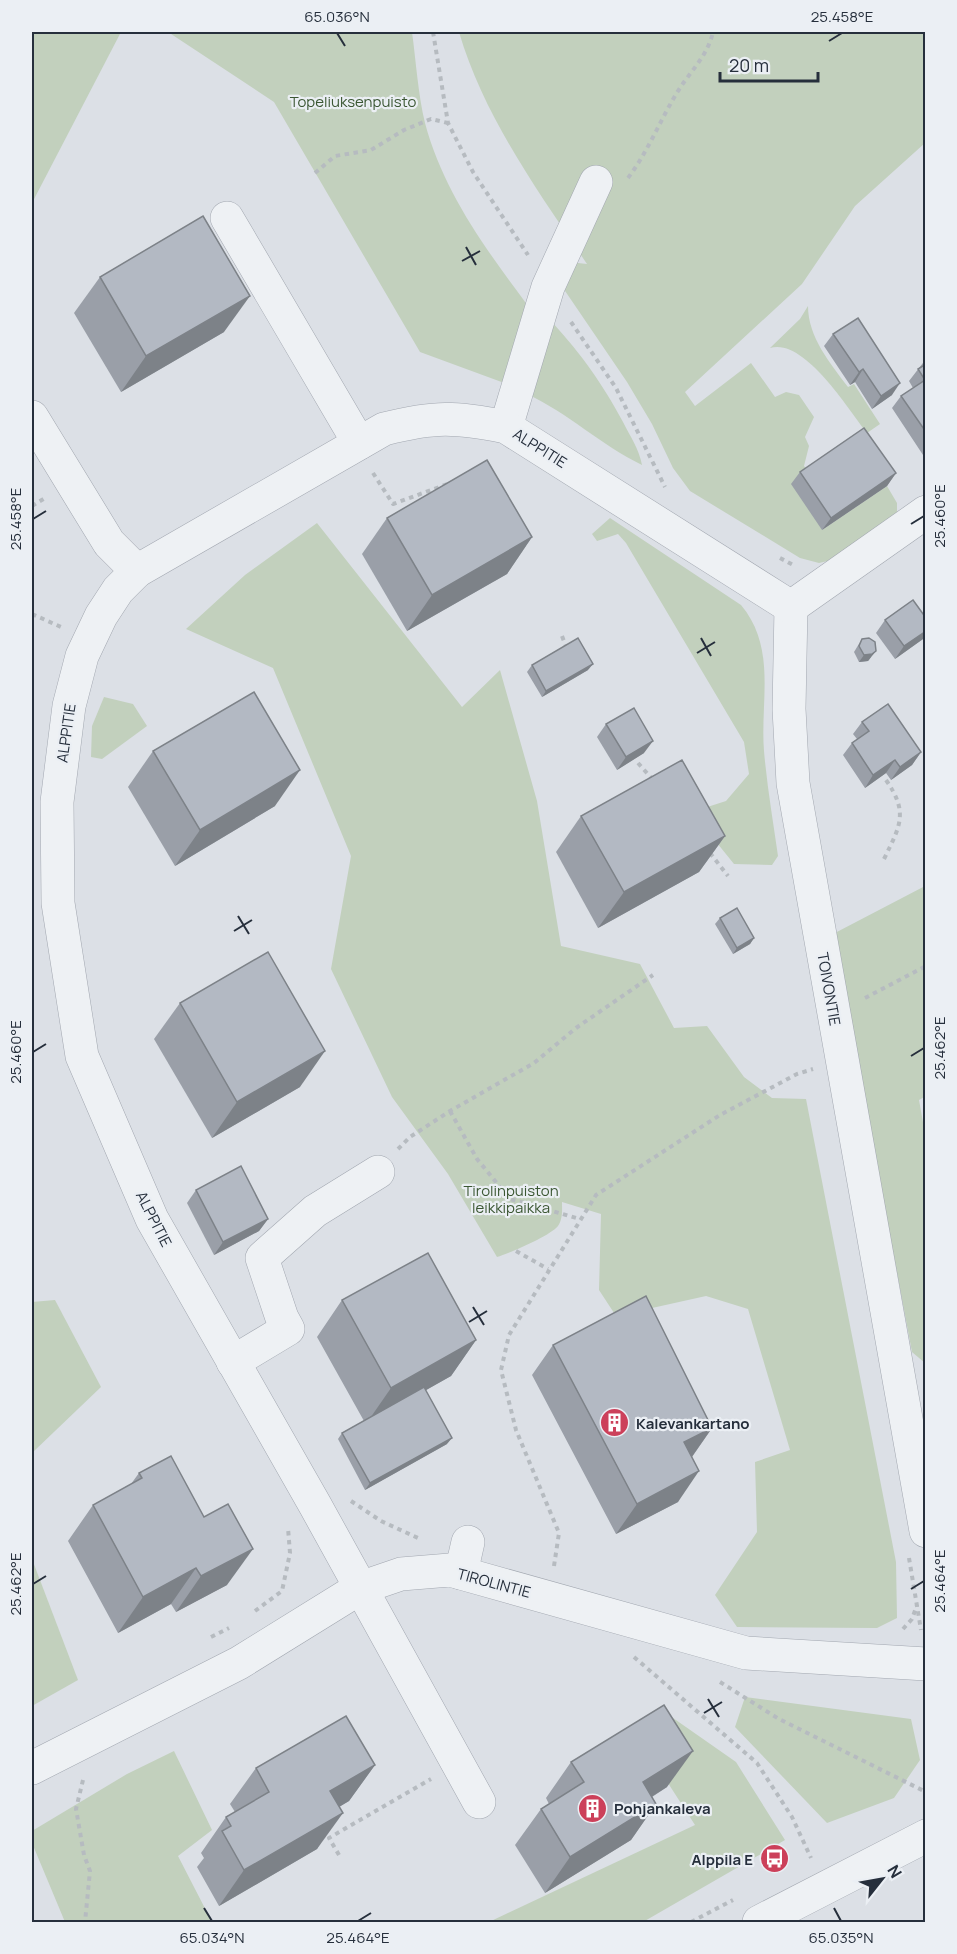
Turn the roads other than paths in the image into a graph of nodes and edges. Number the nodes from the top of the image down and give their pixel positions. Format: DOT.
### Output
graph roads {
  1 [pos="610,184"];
  2 [pos="227,218"];
  3 [pos="32,417"];
  4 [pos="506,427"];
  5 [pos="360,443"];
  6 [pos="926,512"];
  7 [pos="137,571"];
  8 [pos="791,607"];
  9 [pos="378,1172"];
  10 [pos="233,1362"];
  11 [pos="916,1415"];
  12 [pos="926,1531"];
  13 [pos="360,1588"];
  14 [pos="926,1664"];
  15 [pos="32,1768"];
  16 [pos="479,1802"];
  17 [pos="926,1836"];
  18 [pos="759,1923"];
  1 -- 4 [label="street"];
  2 -- 5 [label="street"];
  3 -- 7 [label="street"];
  4 -- 5 [label="street, ALPPITIE"];
  4 -- 8 [label="street, ALPPITIE"];
  5 -- 7 [label="street, ALPPITIE"];
  6 -- 8 [label="street"];
  7 -- 10 [label="street, ALPPITIE"];
  8 -- 11 [label="street, TOIVONTIE"];
  9 -- 10 [label="street"];
  10 -- 13 [label="street, ALPPITIE"];
  11 -- 12 [label="street, TOIVONTIE"];
  13 -- 14 [label="street, TIROLINTIE"];
  13 -- 15 [label="street, TIROLINTIE"];
  13 -- 16 [label="street, ALPPITIE"];
  17 -- 18 [label="street"];
}
